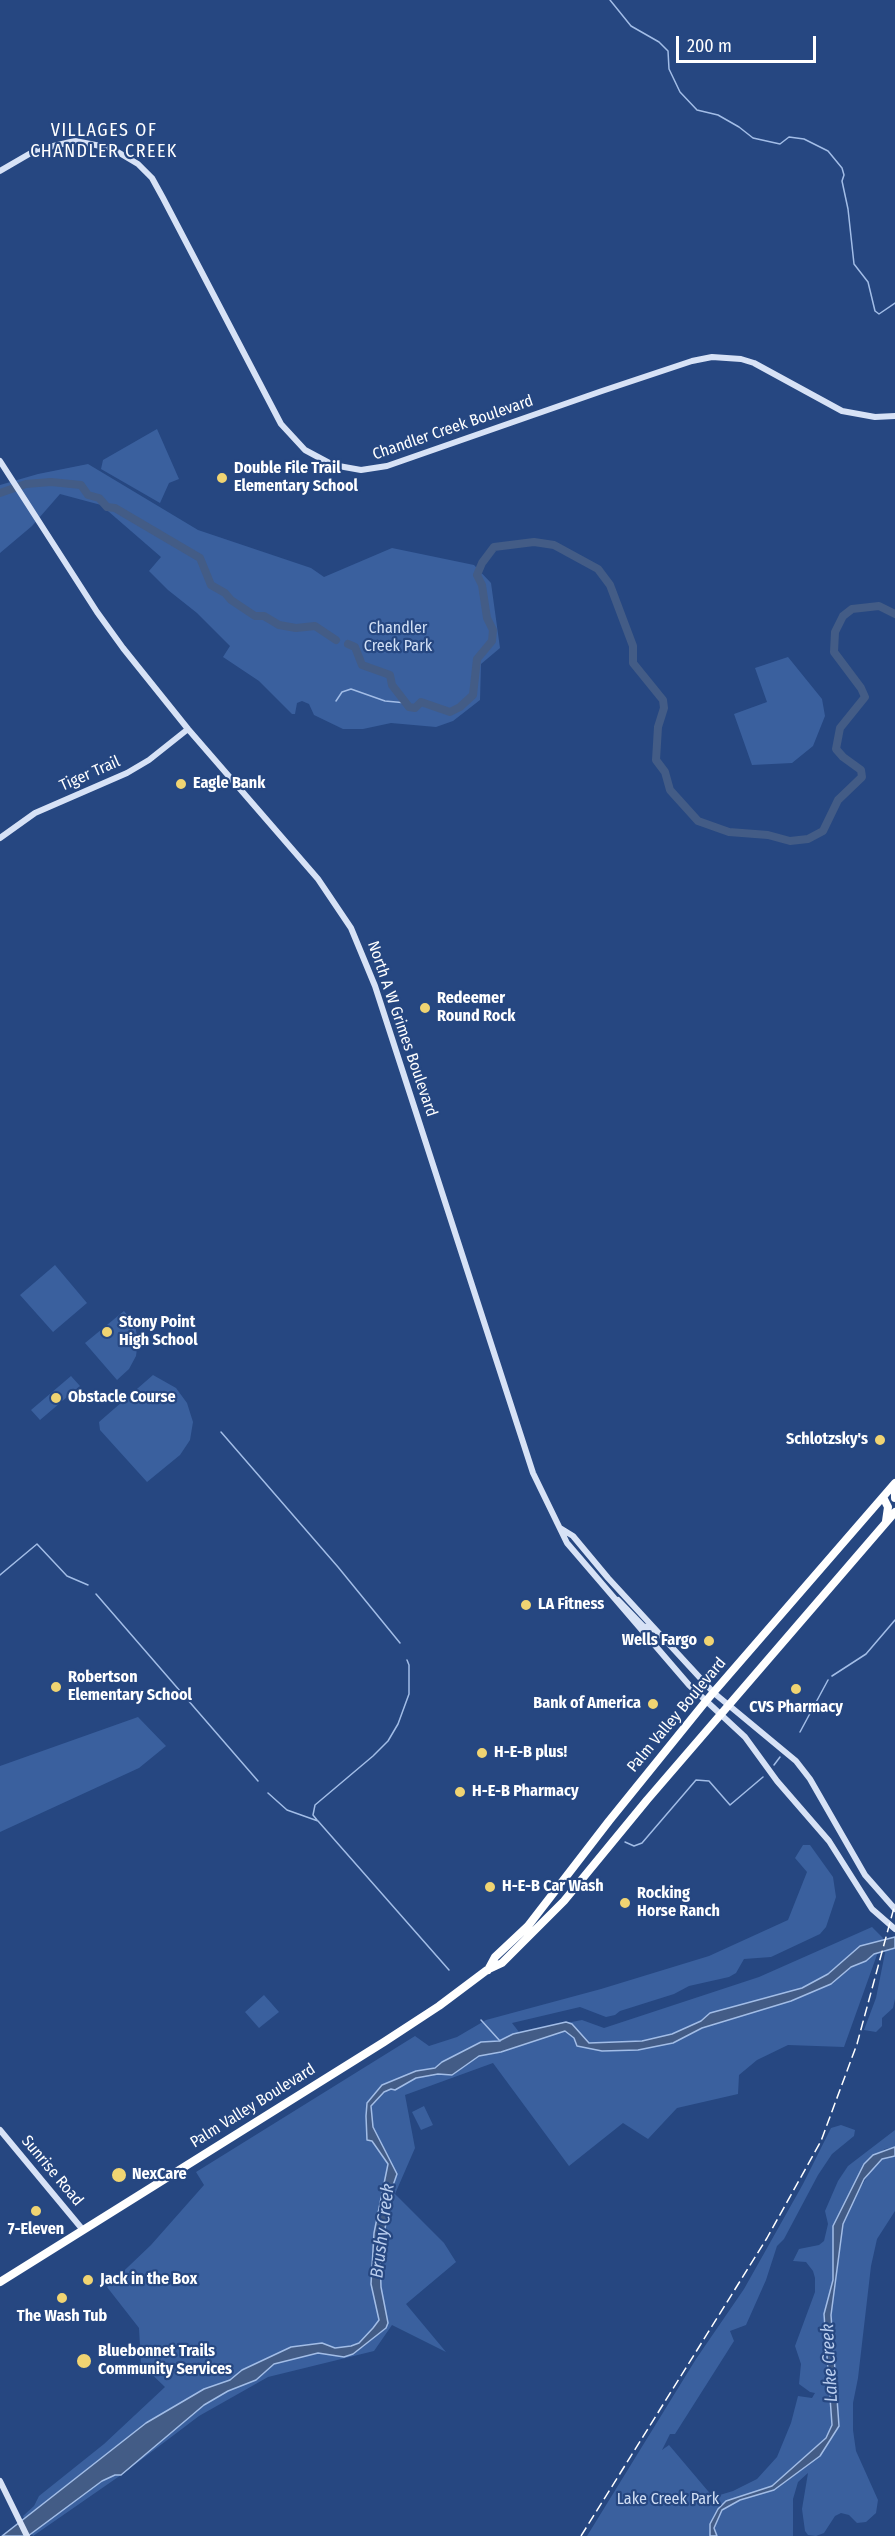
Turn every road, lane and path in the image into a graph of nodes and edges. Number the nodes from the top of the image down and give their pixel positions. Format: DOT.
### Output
graph roads {
  1 [pos="0,171"];
  2 [pos="895,416"];
  3 [pos="0,461"];
  4 [pos="188,729"];
  5 [pos="0,838"];
  6 [pos="895,1483"];
  7 [pos="895,1493"];
  8 [pos="884,1497"];
  9 [pos="895,1498"];
  10 [pos="895,1512"];
  11 [pos="885,1525"];
  12 [pos="560,1528"];
  13 [pos="608,1593"];
  14 [pos="655,1630"];
  15 [pos="714,1693"];
  16 [pos="706,1701"];
  17 [pos="728,1706"];
  18 [pos="721,1715"];
  19 [pos="609,1821"];
  20 [pos="581,1880"];
  21 [pos="893,1908"];
  22 [pos="895,1929"];
  23 [pos="487,1970"];
  24 [pos="0,2130"];
  25 [pos="83,2230"];
  26 [pos="0,2282"];
  27 [pos="0,2481"];
  28 [pos="27,2536"];
  1 -- 2 [label="main road, Chandler Creek Boulevard"];
  3 -- 4 [label="main road, North A W Grimes Boulevard"];
  4 -- 5 [label="main road, Tiger Trail"];
  4 -- 12 [label="main road, North A W Grimes Boulevard"];
  6 -- 8 [label="highway, Palm Valley Boulevard"];
  7 -- 9 [label="highway"];
  8 -- 11 [label="highway"];
  8 -- 15 [label="highway, Palm Valley Boulevard"];
  10 -- 11 [label="highway, Palm Valley Boulevard"];
  11 -- 17 [label="highway, Palm Valley Boulevard"];
  12 -- 13 [label="main road, North A W Grimes Boulevard"];
  12 -- 14 [label="main road, North A W Grimes Boulevard"];
  13 -- 14 [label="main road"];
  13 -- 16 [label="main road, North A W Grimes Boulevard"];
  14 -- 15 [label="main road, North A W Grimes Boulevard"];
  15 -- 16 [label="highway, Palm Valley Boulevard"];
  15 -- 17 [label="main road, North A W Grimes Boulevard"];
  16 -- 18 [label="main road, North A W Grimes Boulevard"];
  16 -- 19 [label="highway, Palm Valley Boulevard"];
  17 -- 18 [label="highway, Palm Valley Boulevard"];
  17 -- 21 [label="main road, North A W Grimes Boulevard"];
  18 -- 20 [label="highway, Palm Valley Boulevard"];
  18 -- 22 [label="main road, North A W Grimes Boulevard"];
  19 -- 20 [label="highway"];
  19 -- 23 [label="highway, Palm Valley Boulevard"];
  20 -- 23 [label="highway, Palm Valley Boulevard"];
  23 -- 25 [label="highway, Palm Valley Boulevard"];
  24 -- 25 [label="main road, Sunrise Road"];
  25 -- 26 [label="highway, Palm Valley Boulevard"];
  27 -- 28 [label="main road"];
}
